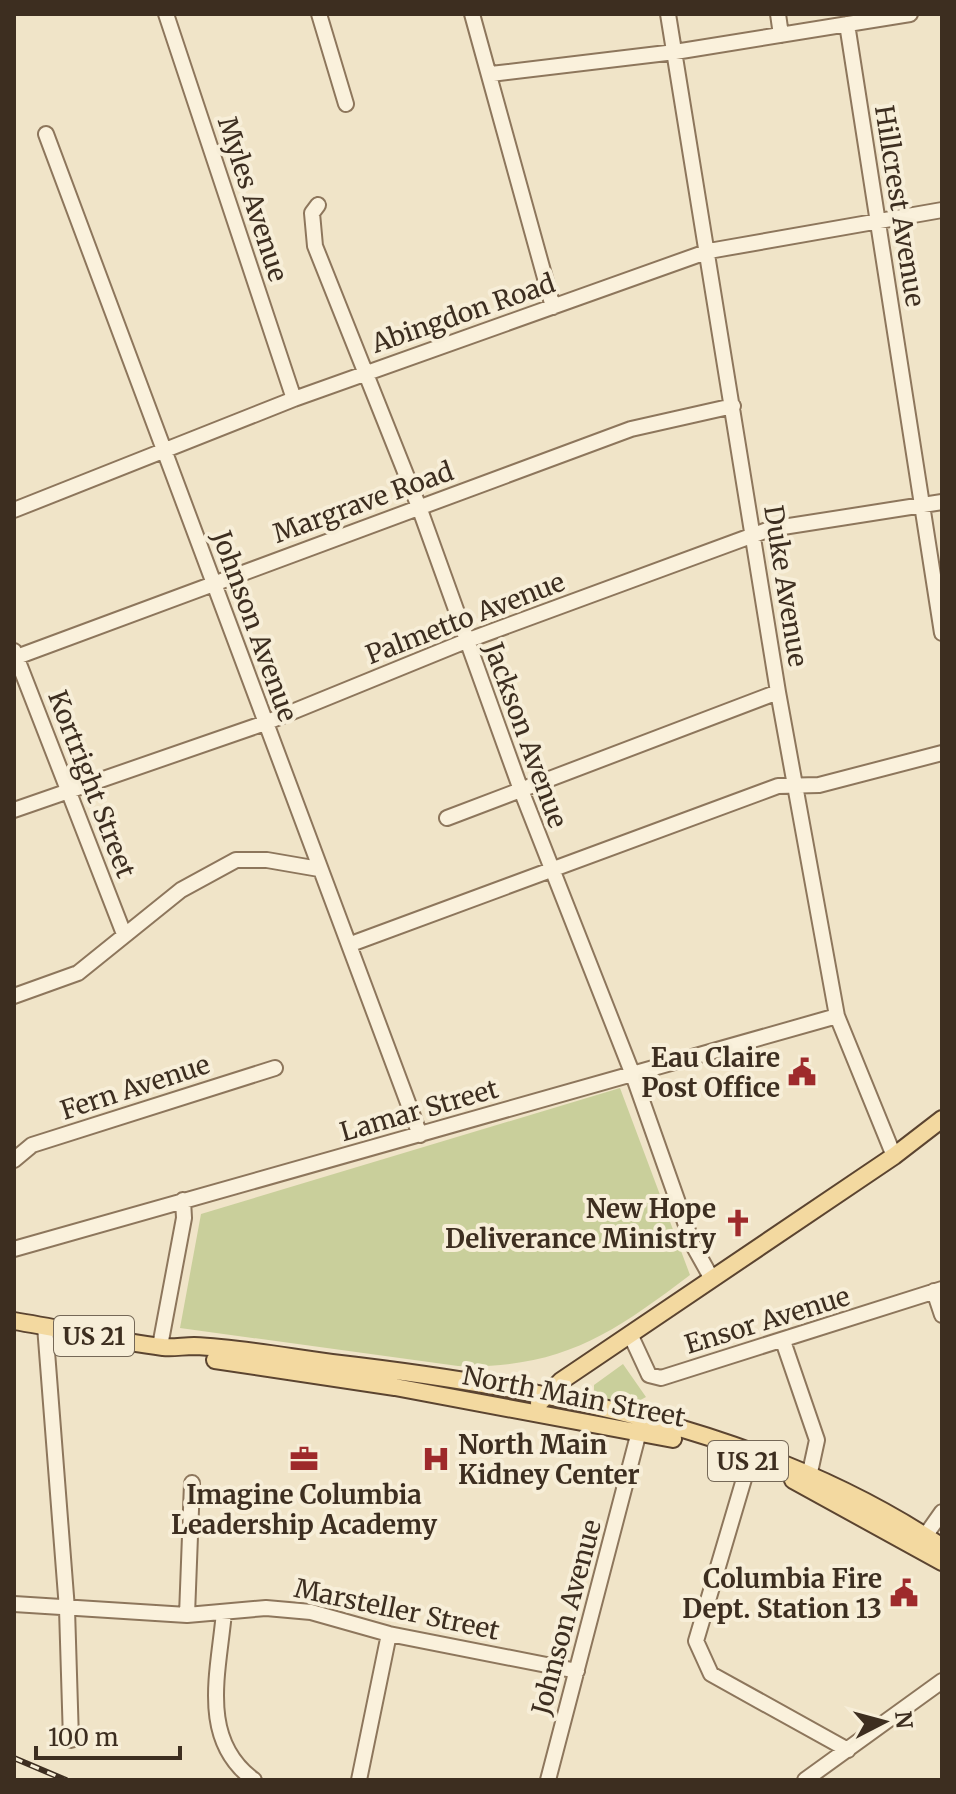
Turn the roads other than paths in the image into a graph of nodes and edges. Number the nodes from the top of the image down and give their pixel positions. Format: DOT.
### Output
graph roads {
  1 [pos="166,14"];
  2 [pos="319,14"];
  3 [pos="472,14"];
  4 [pos="668,14"];
  5 [pos="778,14"];
  6 [pos="910,14"];
  7 [pos="847,24"];
  8 [pos="781,35"];
  9 [pos="675,52"];
  10 [pos="491,74"];
  11 [pos="346,104"];
  12 [pos="46,134"];
  13 [pos="318,205"];
  14 [pos="942,210"];
  15 [pos="878,220"];
  16 [pos="709,251"];
  17 [pos="553,307"];
  18 [pos="365,373"];
  19 [pos="294,399"];
  20 [pos="733,406"];
  21 [pos="166,450"];
  22 [pos="942,502"];
  23 [pos="921,505"];
  24 [pos="419,507"];
  25 [pos="14,510"];
  26 [pos="753,536"];
  27 [pos="215,582"];
  28 [pos="942,633"];
  29 [pos="466,641"];
  30 [pos="15,655"];
  31 [pos="778,692"];
  32 [pos="265,723"];
  33 [pos="942,753"];
  34 [pos="794,784"];
  35 [pos="70,789"];
  36 [pos="521,790"];
  37 [pos="14,810"];
  38 [pos="447,818"];
  39 [pos="319,869"];
  40 [pos="552,871"];
  41 [pos="124,934"];
  42 [pos="351,944"];
  43 [pos="14,996"];
  44 [pos="837,1016"];
  45 [pos="275,1068"];
  46 [pos="633,1075"];
  47 [pos="942,1119"];
  48 [pos="420,1135"];
  49 [pos="894,1156"];
  50 [pos="14,1160"];
  51 [pos="183,1200"];
  52 [pos="14,1249"];
  53 [pos="712,1279"];
  54 [pos="938,1290"];
  55 [pos="942,1315"];
  56 [pos="14,1321"];
  57 [pos="45,1326"];
  58 [pos="630,1334"];
  59 [pos="783,1341"];
  60 [pos="167,1347"];
  61 [pos="543,1396"];
  62 [pos="535,1412"];
  63 [pos="641,1425"];
  64 [pos="751,1456"];
  65 [pos="809,1481"];
  66 [pos="192,1483"];
  67 [pos="942,1512"];
  68 [pos="921,1541"];
  69 [pos="942,1547"];
  70 [pos="942,1562"];
  71 [pos="14,1604"];
  72 [pos="67,1609"];
  73 [pos="224,1612"];
  74 [pos="187,1615"];
  75 [pos="389,1634"];
  76 [pos="577,1671"];
  77 [pos="942,1681"];
  78 [pos="71,1740"];
  79 [pos="848,1750"];
  80 [pos="254,1780"];
  81 [pos="359,1780"];
  82 [pos="548,1780"];
  83 [pos="805,1780"];
  1 -- 19 [label="street, Myles Avenue"];
  2 -- 11 [label="street"];
  3 -- 10 [label="street"];
  4 -- 9 [label="street, Duke Avenue"];
  5 -- 8 [label="street"];
  6 -- 7 [label="street"];
  7 -- 8 [label="street"];
  7 -- 15 [label="street, Hillcrest Avenue"];
  8 -- 9 [label="street"];
  9 -- 10 [label="street"];
  9 -- 16 [label="street, Duke Avenue"];
  10 -- 17 [label="street"];
  12 -- 21 [label="street, Johnson Avenue"];
  13 -- 18 [label="street, Jackson Avenue"];
  14 -- 15 [label="street, Abingdon Road"];
  15 -- 16 [label="street, Abingdon Road"];
  15 -- 23 [label="street, Hillcrest Avenue"];
  16 -- 17 [label="street, Abingdon Road"];
  16 -- 20 [label="street, Duke Avenue"];
  17 -- 18 [label="street, Abingdon Road"];
  18 -- 19 [label="street, Abingdon Road"];
  18 -- 24 [label="street, Jackson Avenue"];
  19 -- 21 [label="street, Abingdon Road"];
  20 -- 24 [label="street, Margrave Road"];
  20 -- 26 [label="street, Duke Avenue"];
  21 -- 25 [label="street, Abingdon Road"];
  21 -- 27 [label="street, Johnson Avenue"];
  22 -- 23 [label="street, Palmetto Avenue"];
  23 -- 26 [label="street, Palmetto Avenue"];
  23 -- 28 [label="street, Hillcrest Avenue"];
  24 -- 27 [label="street, Margrave Road"];
  24 -- 29 [label="street, Jackson Avenue"];
  26 -- 29 [label="street, Palmetto Avenue"];
  26 -- 31 [label="street, Duke Avenue"];
  27 -- 30 [label="street, Margrave Road"];
  27 -- 32 [label="street, Johnson Avenue"];
  29 -- 32 [label="street, Palmetto Avenue"];
  29 -- 36 [label="street, Jackson Avenue"];
  30 -- 35 [label="street, Kortright Street"];
  31 -- 34 [label="street, Duke Avenue"];
  31 -- 36 [label="street"];
  32 -- 35 [label="street, Palmetto Avenue"];
  32 -- 39 [label="street, Johnson Avenue"];
  33 -- 34 [label="street"];
  34 -- 40 [label="street"];
  34 -- 44 [label="street, Duke Avenue"];
  35 -- 37 [label="street, Palmetto Avenue"];
  35 -- 41 [label="street, Kortright Street"];
  36 -- 38 [label="street"];
  36 -- 40 [label="street, Jackson Avenue"];
  39 -- 41 [label="street"];
  39 -- 42 [label="street, Johnson Avenue"];
  40 -- 42 [label="street"];
  40 -- 46 [label="street, Jackson Avenue"];
  41 -- 43 [label="street"];
  42 -- 48 [label="street, Johnson Avenue"];
  44 -- 46 [label="street, Lamar Street"];
  44 -- 49 [label="street, Duke Avenue"];
  45 -- 50 [label="street, Fern Avenue"];
  46 -- 48 [label="street, Lamar Street"];
  46 -- 53 [label="street, Jackson Avenue"];
  47 -- 49 [label="main road"];
  48 -- 51 [label="street, Lamar Street"];
  49 -- 53 [label="main road"];
  51 -- 52 [label="street, Lamar Street"];
  51 -- 60 [label="street"];
  53 -- 58 [label="main road"];
  54 -- 55 [label="street"];
  54 -- 59 [label="street, Ensor Avenue"];
  56 -- 57 [label="main road, North Main Street / US 21"];
  57 -- 60 [label="main road, North Main Street / US 21"];
  57 -- 72 [label="street"];
  58 -- 59 [label="street, Ensor Avenue"];
  58 -- 61 [label="main road"];
  59 -- 65 [label="street"];
  60 -- 61 [label="main road, North Main Street / US 21"];
  60 -- 62 [label="main road, North Main Street / US 21"];
  61 -- 62 [label="main road"];
  61 -- 63 [label="main road, North Main Street / US 21"];
  62 -- 63 [label="main road, North Main Street / US 21"];
  63 -- 64 [label="main road, North Main Street / US 21"];
  63 -- 76 [label="street, Johnson Avenue"];
  64 -- 65 [label="main road, North Main Street / US 21"];
  64 -- 79 [label="street"];
  65 -- 68 [label="main road, North Main Street / US 21"];
  66 -- 74 [label="street"];
  67 -- 68 [label="street"];
  68 -- 69 [label="main road, North Main Street / US 21"];
  68 -- 70 [label="main road, North Main Street / US 21"];
  71 -- 72 [label="street, Marsteller Street"];
  72 -- 74 [label="street, Marsteller Street"];
  72 -- 78 [label="street"];
  73 -- 74 [label="street, Marsteller Street"];
  73 -- 75 [label="street, Marsteller Street"];
  73 -- 80 [label="street"];
  75 -- 76 [label="street, Marsteller Street"];
  75 -- 81 [label="street"];
  76 -- 82 [label="street, Johnson Avenue"];
  77 -- 79 [label="street"];
  79 -- 83 [label="street"];
}
